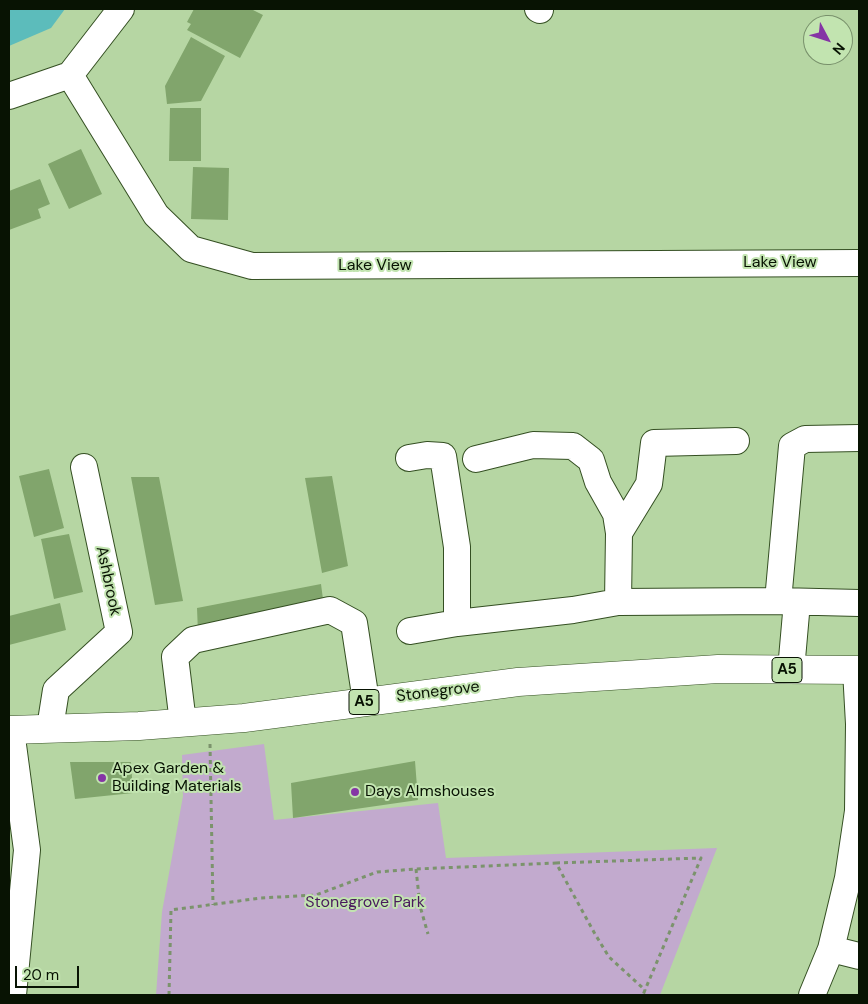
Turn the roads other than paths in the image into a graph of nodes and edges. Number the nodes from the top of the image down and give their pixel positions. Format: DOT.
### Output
graph roads {
  1 [pos="121,9"];
  2 [pos="70,75"];
  3 [pos="9,96"];
  4 [pos="859,263"];
  5 [pos="859,438"];
  6 [pos="736,441"];
  7 [pos="409,458"];
  8 [pos="476,459"];
  9 [pos="84,467"];
  10 [pos="619,533"];
  11 [pos="618,602"];
  12 [pos="787,602"];
  13 [pos="859,603"];
  14 [pos="457,623"];
  15 [pos="410,631"];
  16 [pos="791,670"];
  17 [pos="858,670"];
  18 [pos="366,702"];
  19 [pos="182,723"];
  20 [pos="50,728"];
  21 [pos="10,730"];
  22 [pos="832,949"];
  23 [pos="859,956"];
  24 [pos="13,995"];
  25 [pos="812,995"];
  1 -- 2 [label="street"];
  2 -- 3 [label="street"];
  2 -- 4 [label="street, Lake View"];
  5 -- 12 [label="street"];
  6 -- 10 [label="street"];
  7 -- 14 [label="street"];
  8 -- 10 [label="street"];
  9 -- 20 [label="street, Ashbrook"];
  10 -- 11 [label="street"];
  11 -- 12 [label="street"];
  11 -- 14 [label="street"];
  12 -- 13 [label="street"];
  12 -- 16 [label="street"];
  14 -- 15 [label="street"];
  16 -- 17 [label="main road, A5"];
  16 -- 18 [label="main road, Stonegrove / A5"];
  17 -- 22 [label="street"];
  18 -- 19 [label="main road, Stonegrove / A5"];
  18 -- 19 [label="street"];
  19 -- 20 [label="main road, Stonegrove / A5"];
  20 -- 21 [label="main road, Stonegrove / A5"];
  21 -- 24 [label="street"];
  22 -- 23 [label="street"];
  22 -- 25 [label="street"];
}
